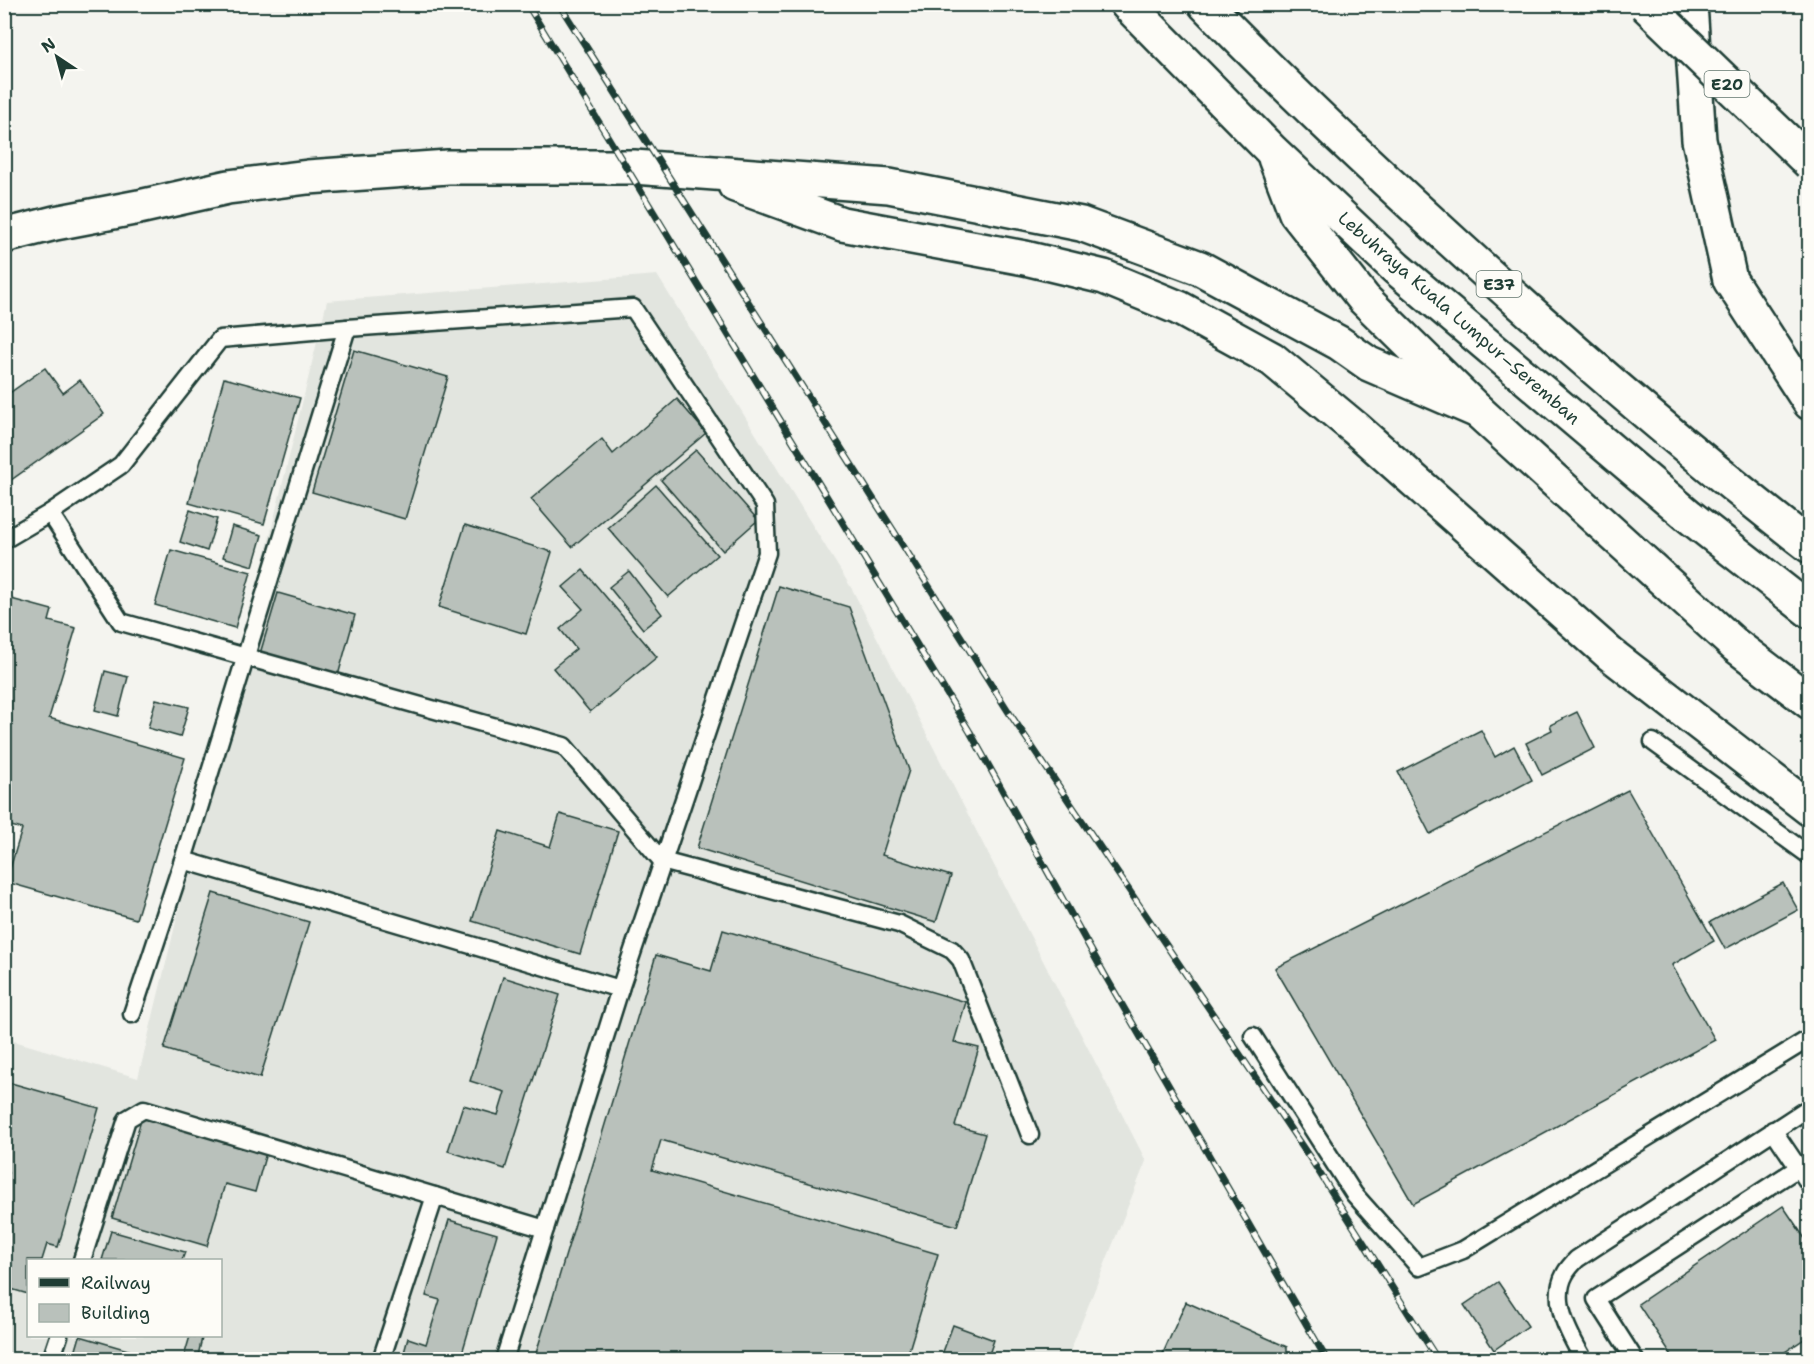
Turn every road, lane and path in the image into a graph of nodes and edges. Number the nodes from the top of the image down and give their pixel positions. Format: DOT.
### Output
graph roads {
  1 [pos="1127,4"];
  2 [pos="1205,4"];
  3 [pos="1645,4"];
  4 [pos="1690,4"];
  5 [pos="1272,151"];
  6 [pos="1809,163"];
  7 [pos="696,171"];
  8 [pos="4,236"];
  9 [pos="348,328"];
  10 [pos="1809,403"];
  11 [pos="1478,411"];
  12 [pos="50,513"];
  13 [pos="4,540"];
  14 [pos="1809,546"];
  15 [pos="1809,610"];
  16 [pos="245,658"];
  17 [pos="1809,702"];
  18 [pos="1653,742"];
  19 [pos="1809,809"];
  20 [pos="1809,856"];
  21 [pos="183,860"];
  22 [pos="662,861"];
  23 [pos="620,989"];
  24 [pos="132,1014"];
  25 [pos="1253,1036"];
  26 [pos="1809,1038"];
  27 [pos="1809,1107"];
  28 [pos="1773,1130"];
  29 [pos="1030,1135"];
  30 [pos="1798,1168"];
  31 [pos="1809,1185"];
  32 [pos="435,1196"];
  33 [pos="545,1229"];
  34 [pos="82,1259"];
  35 [pos="58,1337"];
  36 [pos="51,1359"];
  37 [pos="381,1359"];
  38 [pos="504,1359"];
  39 [pos="1584,1359"];
  40 [pos="1635,1359"];
  1 -- 5 [label="highway, Lebuhraya Kuala Lumpur–Seremban"];
  2 -- 14 [label="highway, E37"];
  3 -- 6 [label="highway, E20, bridge"];
  4 -- 10 [label="highway"];
  5 -- 11 [label="highway"];
  5 -- 15 [label="highway, Lebuhraya Kuala Lumpur–Seremban"];
  7 -- 8 [label="highway"];
  7 -- 11 [label="highway"];
  7 -- 19 [label="highway"];
  9 -- 12 [label="lane"];
  9 -- 16 [label="lane"];
  9 -- 22 [label="lane"];
  11 -- 17 [label="highway"];
  12 -- 13 [label="lane"];
  12 -- 16 [label="lane"];
  16 -- 21 [label="lane"];
  16 -- 22 [label="lane"];
  18 -- 20 [label="lane"];
  21 -- 23 [label="lane"];
  21 -- 24 [label="lane"];
  22 -- 23 [label="lane"];
  22 -- 29 [label="lane"];
  23 -- 33 [label="lane"];
  25 -- 26 [label="lane"];
  27 -- 28 [label="lane"];
  28 -- 30 [label="lane"];
  28 -- 39 [label="lane"];
  30 -- 31 [label="lane"];
  30 -- 40 [label="lane"];
  32 -- 33 [label="lane"];
  32 -- 34 [label="lane"];
  32 -- 37 [label="lane"];
  33 -- 38 [label="lane"];
  35 -- 36 [label="lane"];
}
